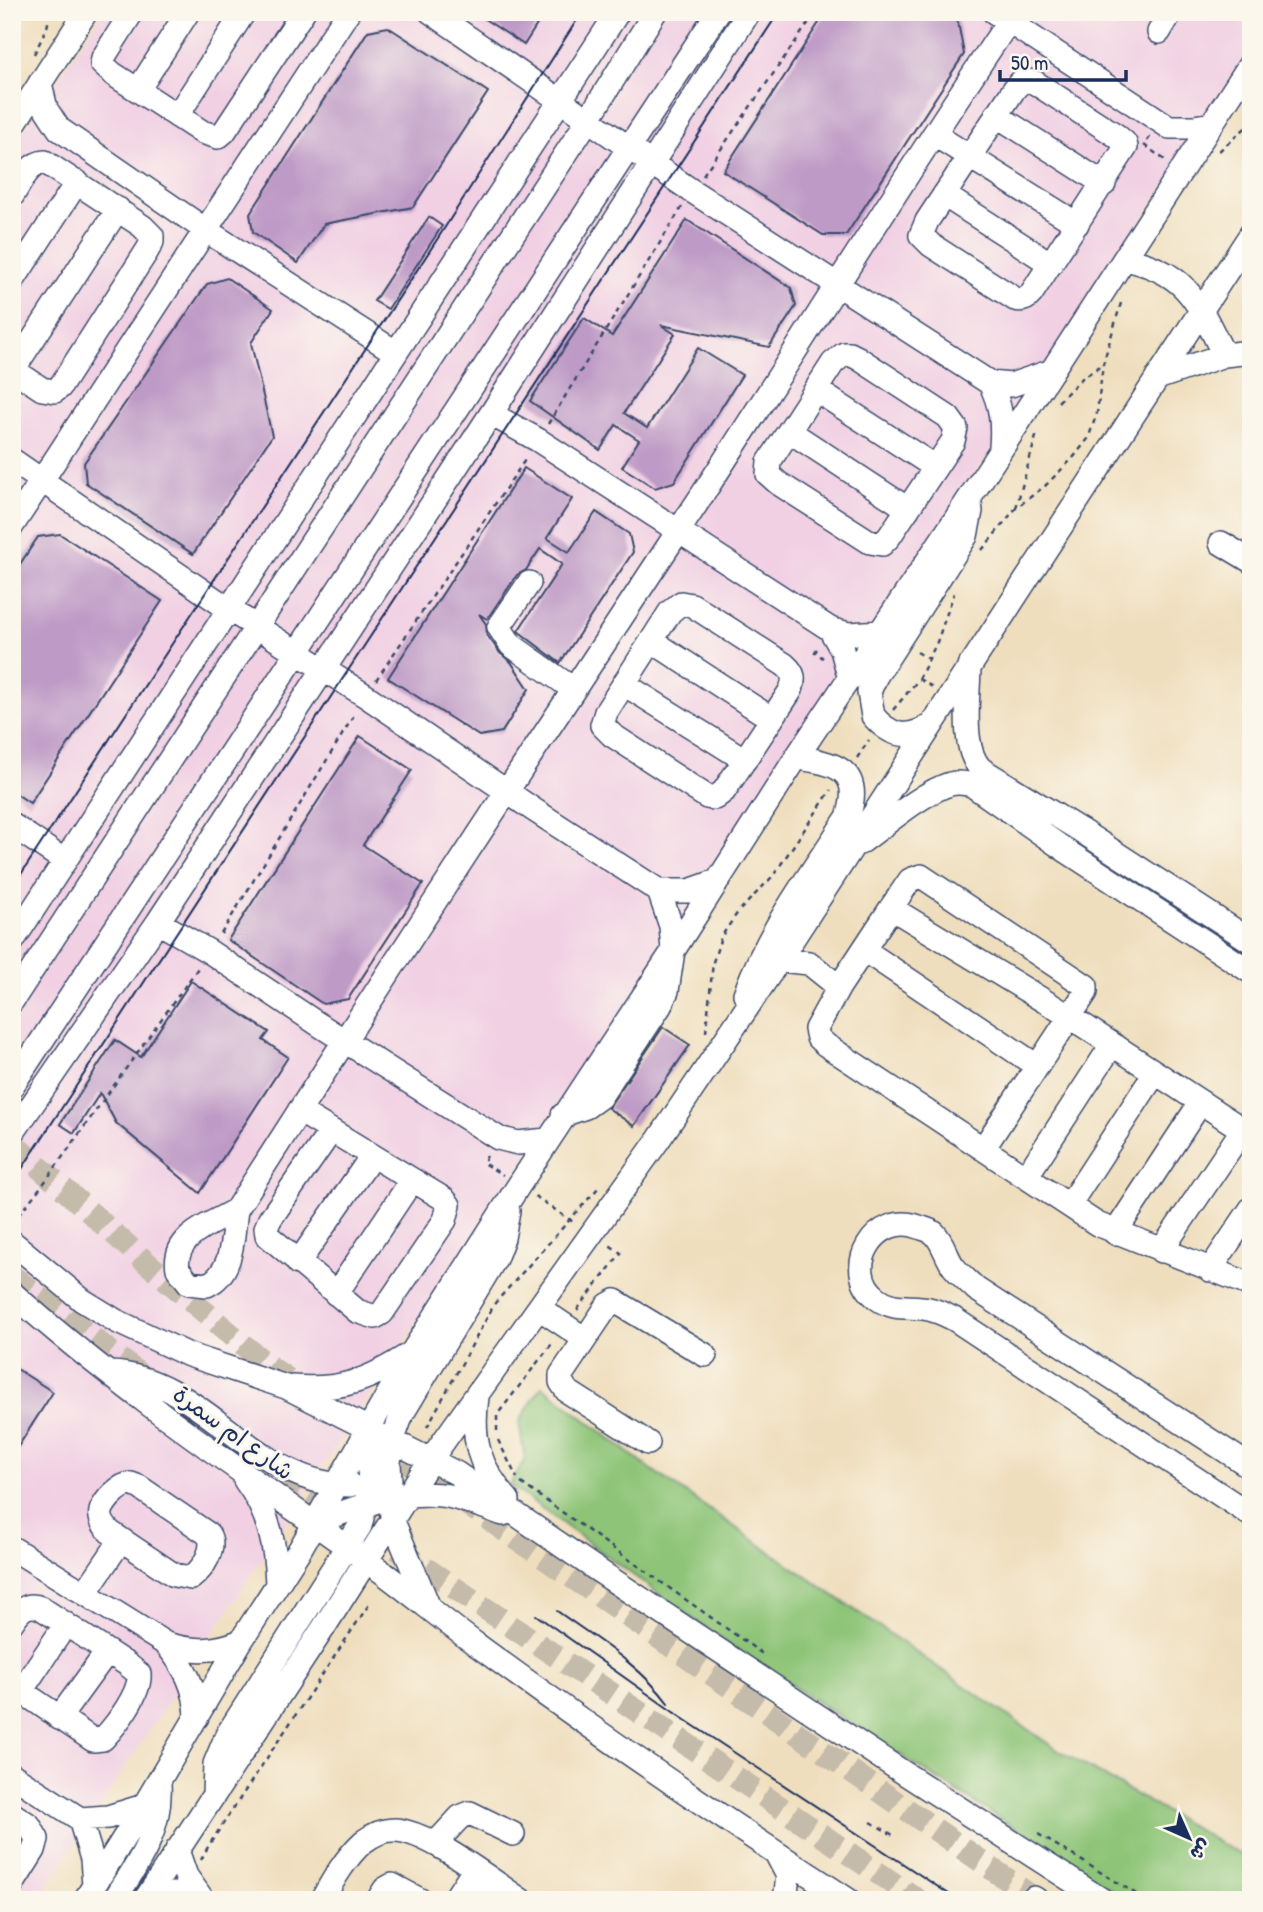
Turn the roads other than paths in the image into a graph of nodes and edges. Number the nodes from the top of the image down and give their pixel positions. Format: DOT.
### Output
graph roads {
  1 [pos="86,12"];
  2 [pos="132,12"];
  3 [pos="188,12"];
  4 [pos="244,12"];
  5 [pos="303,12"];
  6 [pos="348,12"];
  7 [pos="431,12"];
  8 [pos="618,12"];
  9 [pos="655,12"];
  10 [pos="718,12"];
  11 [pos="750,12"];
  12 [pos="1006,15"];
  13 [pos="1251,63"];
  14 [pos="266,68"];
  15 [pos="40,83"];
  16 [pos="299,88"];
  17 [pos="138,90"];
  18 [pos="247,96"];
  19 [pos="561,102"];
  20 [pos="996,115"];
  21 [pos="177,116"];
  22 [pos="281,117"];
  23 [pos="587,120"];
  24 [pos="1212,124"];
  25 [pos="1169,127"];
  26 [pos="12,128"];
  27 [pos="59,129"];
  28 [pos="935,135"];
  29 [pos="629,148"];
  30 [pos="969,156"];
  31 [pos="652,163"];
  32 [pos="916,165"];
  33 [pos="1182,171"];
  34 [pos="77,182"];
  35 [pos="1104,184"];
  36 [pos="947,191"];
  37 [pos="12,196"];
  38 [pos="118,209"];
  39 [pos="1077,224"];
  40 [pos="207,231"];
  41 [pos="1251,234"];
  42 [pos="1125,259"];
  43 [pos="1051,264"];
  44 [pos="12,282"];
  45 [pos="837,286"];
  46 [pos="1203,311"];
  47 [pos="103,320"];
  48 [pos="516,321"];
  49 [pos="542,335"];
  50 [pos="135,339"];
  51 [pos="85,347"];
  52 [pos="396,352"];
  53 [pos="1251,352"];
  54 [pos="1224,355"];
  55 [pos="117,366"];
  56 [pos="13,369"];
  57 [pos="1052,371"];
  58 [pos="1157,378"];
  59 [pos="989,383"];
  60 [pos="816,390"];
  61 [pos="768,395"];
  62 [pos="491,414"];
  63 [pos="748,424"];
  64 [pos="790,429"];
  65 [pos="1001,450"];
  66 [pos="368,453"];
  67 [pos="12,460"];
  68 [pos="323,466"];
  69 [pos="935,467"];
  70 [pos="42,481"];
  71 [pos="970,499"];
  72 [pos="908,509"];
  73 [pos="12,526"];
  74 [pos="679,531"];
  75 [pos="1221,543"];
  76 [pos="1251,561"];
  77 [pos="530,583"];
  78 [pos="230,610"];
  79 [pos="256,627"];
  80 [pos="830,629"];
  81 [pos="881,632"];
  82 [pos="652,641"];
  83 [pos="603,645"];
  84 [pos="298,652"];
  85 [pos="969,666"];
  86 [pos="324,669"];
  87 [pos="850,679"];
  88 [pos="579,681"];
  89 [pos="626,681"];
  90 [pos="772,719"];
  91 [pos="931,725"];
  92 [pos="796,758"];
  93 [pos="745,760"];
  94 [pos="506,791"];
  95 [pos="12,825"];
  96 [pos="180,831"];
  97 [pos="212,839"];
  98 [pos="849,850"];
  99 [pos="65,861"];
  100 [pos="718,881"];
  101 [pos="659,891"];
  102 [pos="891,908"];
  103 [pos="158,922"];
  104 [pos="797,932"];
  105 [pos="14,940"];
  106 [pos="1251,941"];
  107 [pos="864,950"];
  108 [pos="673,951"];
  109 [pos="779,960"];
  110 [pos="38,961"];
  111 [pos="1251,972"];
  112 [pos="844,980"];
  113 [pos="12,1001"];
  114 [pos="1069,1016"];
  115 [pos="738,1021"];
  116 [pos="345,1041"];
  117 [pos="1112,1045"];
  118 [pos="1037,1066"];
  119 [pos="1155,1073"];
  120 [pos="12,1086"];
  121 [pos="1201,1102"];
  122 [pos="299,1111"];
  123 [pos="331,1131"];
  124 [pos="1247,1132"];
  125 [pos="12,1133"];
  126 [pos="499,1138"];
  127 [pos="547,1140"];
  128 [pos="983,1149"];
  129 [pos="372,1156"];
  130 [pos="1026,1177"];
  131 [pos="412,1180"];
  132 [pos="515,1191"];
  133 [pos="1069,1205"];
  134 [pos="1251,1209"];
  135 [pos="236,1210"];
  136 [pos="1115,1233"];
  137 [pos="12,1242"];
  138 [pos="1161,1251"];
  139 [pos="298,1263"];
  140 [pos="1210,1270"];
  141 [pos="1251,1285"];
  142 [pos="12,1293"];
  143 [pos="337,1294"];
  144 [pos="539,1308"];
  145 [pos="585,1339"];
  146 [pos="413,1351"];
  147 [pos="705,1355"];
  148 [pos="107,1373"];
  149 [pos="286,1387"];
  150 [pos="478,1393"];
  151 [pos="367,1429"];
  152 [pos="392,1442"];
  153 [pos="648,1443"];
  154 [pos="429,1463"];
  155 [pos="1251,1467"];
  156 [pos="236,1469"];
  157 [pos="336,1485"];
  158 [pos="386,1496"];
  159 [pos="1251,1515"];
  160 [pos="526,1521"];
  161 [pos="315,1523"];
  162 [pos="121,1540"];
  163 [pos="12,1548"];
  164 [pos="357,1554"];
  165 [pos="276,1585"];
  166 [pos="85,1593"];
  167 [pos="429,1608"];
  168 [pos="12,1622"];
  169 [pos="66,1625"];
  170 [pos="241,1641"];
  171 [pos="166,1644"];
  172 [pos="107,1651"];
  173 [pos="17,1688"];
  174 [pos="197,1717"];
  175 [pos="59,1718"];
  176 [pos="158,1780"];
  177 [pos="15,1782"];
  178 [pos="144,1806"];
  179 [pos="12,1814"];
  180 [pos="80,1819"];
  181 [pos="513,1834"];
  182 [pos="435,1844"];
  183 [pos="177,1850"];
  184 [pos="776,1853"];
  185 [pos="482,1874"];
  186 [pos="12,1885"];
  187 [pos="90,1892"];
  188 [pos="145,1899"];
  189 [pos="202,1899"];
  190 [pos="114,1900"];
  191 [pos="322,1900"];
  192 [pos="378,1900"];
  193 [pos="420,1900"];
  194 [pos="454,1900"];
  195 [pos="475,1900"];
  196 [pos="521,1900"];
  197 [pos="785,1900"];
  198 [pos="848,1900"];
  199 [pos="1102,1900"];
  1 -- 15 [label="street"];
  2 -- 17 [label="street"];
  3 -- 17 [label="street"];
  4 -- 21 [label="street"];
  5 -- 14 [label="street"];
  6 -- 16 [label="street"];
  7 -- 19 [label="street"];
  8 -- 19 [label="street"];
  9 -- 23 [label="street"];
  10 -- 29 [label="street"];
  11 -- 31 [label="street"];
  12 -- 25 [label="street"];
  12 -- 28 [label="street"];
  13 -- 24 [label="street"];
  14 -- 16 [label="street"];
  14 -- 18 [label="street"];
  15 -- 26 [label="street"];
  15 -- 27 [label="street"];
  16 -- 22 [label="street"];
  17 -- 21 [label="street"];
  18 -- 21 [label="street"];
  18 -- 22 [label="street"];
  19 -- 23 [label="street"];
  19 -- 52 [label="street"];
  20 -- 30 [label="street"];
  20 -- 35 [label="street"];
  20 -- 35 [label="street"];
  22 -- 40 [label="street"];
  23 -- 29 [label="street"];
  23 -- 66 [label="street"];
  24 -- 25 [label="street"];
  24 -- 33 [label="street"];
  25 -- 33 [label="street"];
  26 -- 27 [label="street"];
  27 -- 40 [label="street"];
  28 -- 30 [label="street"];
  28 -- 32 [label="street"];
  29 -- 31 [label="street"];
  29 -- 48 [label="street"];
  30 -- 36 [label="street"];
  30 -- 39 [label="street"];
  31 -- 45 [label="street"];
  31 -- 49 [label="street"];
  32 -- 36 [label="street"];
  32 -- 45 [label="street"];
  33 -- 42 [label="street"];
  34 -- 37 [label="street"];
  34 -- 38 [label="street"];
  34 -- 44 [label="street"];
  35 -- 39 [label="street"];
  36 -- 43 [label="street"];
  36 -- 43 [label="street"];
  38 -- 47 [label="street"];
  38 -- 56 [label="street"];
  39 -- 43 [label="street"];
  40 -- 50 [label="street"];
  40 -- 52 [label="street"];
  41 -- 46 [label="street"];
  42 -- 46 [label="street"];
  42 -- 57 [label="street"];
  45 -- 59 [label="street"];
  45 -- 61 [label="street"];
  46 -- 54 [label="street"];
  46 -- 58 [label="street"];
  47 -- 50 [label="street"];
  47 -- 51 [label="street"];
  48 -- 49 [label="street"];
  48 -- 84 [label="street"];
  49 -- 62 [label="street"];
  50 -- 55 [label="street"];
  51 -- 55 [label="street"];
  51 -- 56 [label="street"];
  52 -- 68 [label="street"];
  53 -- 54 [label="street"];
  54 -- 58 [label="street"];
  55 -- 70 [label="street"];
  57 -- 59 [label="street"];
  57 -- 65 [label="street"];
  58 -- 85 [label="street"];
  59 -- 65 [label="street"];
  60 -- 64 [label="street"];
  60 -- 69 [label="street"];
  60 -- 69 [label="street"];
  61 -- 63 [label="street"];
  61 -- 64 [label="street"];
  62 -- 74 [label="street"];
  62 -- 86 [label="street"];
  63 -- 64 [label="street"];
  63 -- 74 [label="street"];
  64 -- 72 [label="street"];
  64 -- 72 [label="street"];
  65 -- 71 [label="street"];
  66 -- 68 [label="street"];
  66 -- 79 [label="street"];
  67 -- 70 [label="street"];
  68 -- 78 [label="street"];
  69 -- 72 [label="street"];
  70 -- 73 [label="street"];
  70 -- 78 [label="street"];
  71 -- 81 [label="street"];
  71 -- 91 [label="street"];
  74 -- 80 [label="street"];
  74 -- 83 [label="street"];
  75 -- 76 [label="street"];
  77 -- 88 [label="street"];
  78 -- 79 [label="street"];
  78 -- 99 [label="street"];
  79 -- 84 [label="street"];
  79 -- 110 [label="street"];
  80 -- 81 [label="street"];
  80 -- 87 [label="street"];
  81 -- 87 [label="street"];
  82 -- 89 [label="street"];
  82 -- 90 [label="street"];
  82 -- 90 [label="street"];
  83 -- 88 [label="street"];
  83 -- 89 [label="street"];
  84 -- 86 [label="street"];
  84 -- 96 [label="street"];
  85 -- 91 [label="street"];
  85 -- 106 [label="street"];
  86 -- 94 [label="street"];
  86 -- 97 [label="street"];
  87 -- 92 [label="street"];
  88 -- 89 [label="street"];
  88 -- 94 [label="street"];
  89 -- 93 [label="street"];
  89 -- 93 [label="street"];
  90 -- 93 [label="street"];
  91 -- 98 [label="street"];
  92 -- 100 [label="street"];
  92 -- 115 [label="street"];
  94 -- 101 [label="street"];
  94 -- 116 [label="street"];
  95 -- 99 [label="street"];
  96 -- 97 [label="street"];
  96 -- 120 [label="street"];
  97 -- 103 [label="street"];
  98 -- 104 [label="street"];
  98 -- 111 [label="street"];
  99 -- 105 [label="street"];
  100 -- 101 [label="street"];
  100 -- 108 [label="street"];
  101 -- 108 [label="street"];
  102 -- 107 [label="street"];
  102 -- 114 [label="street"];
  102 -- 114 [label="street"];
  103 -- 116 [label="street"];
  103 -- 125 [label="street"];
  104 -- 109 [label="street"];
  104 -- 112 [label="street"];
  105 -- 110 [label="street"];
  107 -- 112 [label="street"];
  107 -- 118 [label="street"];
  108 -- 127 [label="street"];
  109 -- 112 [label="street"];
  109 -- 115 [label="street"];
  110 -- 113 [label="street"];
  112 -- 128 [label="street"];
  114 -- 117 [label="street"];
  114 -- 118 [label="street"];
  115 -- 144 [label="street"];
  116 -- 122 [label="street"];
  116 -- 126 [label="street"];
  117 -- 119 [label="street"];
  117 -- 130 [label="street"];
  118 -- 128 [label="street"];
  119 -- 121 [label="street"];
  119 -- 133 [label="street"];
  121 -- 124 [label="street"];
  121 -- 136 [label="street"];
  122 -- 123 [label="street"];
  122 -- 135 [label="street"];
  123 -- 129 [label="street"];
  123 -- 139 [label="street"];
  124 -- 138 [label="street"];
  126 -- 127 [label="street"];
  126 -- 132 [label="street"];
  127 -- 132 [label="street"];
  128 -- 130 [label="street"];
  129 -- 131 [label="street"];
  129 -- 139 [label="street"];
  130 -- 133 [label="street"];
  131 -- 143 [label="street"];
  131 -- 143 [label="street"];
  132 -- 146 [label="street"];
  132 -- 152 [label="street"];
  133 -- 136 [label="street"];
  134 -- 140 [label="street"];
  136 -- 138 [label="street"];
  137 -- 149 [label="street, شارع ام سمرة"];
  138 -- 140 [label="street"];
  139 -- 143 [label="street"];
  140 -- 141 [label="street"];
  142 -- 148 [label="street, شارع ام سمرة"];
  144 -- 145 [label="street"];
  144 -- 150 [label="street"];
  145 -- 147 [label="street"];
  145 -- 153 [label="street"];
  146 -- 149 [label="street"];
  146 -- 151 [label="street"];
  148 -- 156 [label="street, شارع ام سمرة"];
  148 -- 157 [label="street"];
  149 -- 151 [label="street, شارع ام سمرة"];
  150 -- 154 [label="street"];
  150 -- 160 [label="street"];
  151 -- 152 [label="street, شارع ام سمرة"];
  151 -- 157 [label="street"];
  151 -- 158 [label="street"];
  152 -- 154 [label="street, شارع ام سمرة"];
  152 -- 158 [label="street"];
  154 -- 158 [label="street"];
  154 -- 160 [label="street, شارع ام سمرة"];
  155 -- 159 [label="street"];
  156 -- 161 [label="street, شارع ام سمرة"];
  156 -- 165 [label="street"];
  157 -- 158 [label="street"];
  157 -- 161 [label="street"];
  158 -- 160 [label="street"];
  158 -- 161 [label="street"];
  158 -- 164 [label="street"];
  158 -- 167 [label="street"];
  160 -- 199 [label="street, شارع ام سمرة"];
  161 -- 164 [label="street, شارع ام سمرة"];
  161 -- 165 [label="street"];
  162 -- 162 [label="street"];
  162 -- 166 [label="street"];
  163 -- 166 [label="street"];
  164 -- 167 [label="street, شارع ام سمرة"];
  164 -- 183 [label="street"];
  165 -- 170 [label="street"];
  166 -- 171 [label="street"];
  167 -- 184 [label="street, شارع ام سمرة"];
  168 -- 169 [label="street"];
  169 -- 172 [label="street"];
  169 -- 173 [label="street"];
  170 -- 171 [label="street"];
  170 -- 174 [label="street"];
  171 -- 174 [label="street"];
  172 -- 175 [label="street"];
  172 -- 175 [label="street"];
  173 -- 175 [label="street"];
  174 -- 176 [label="street"];
  176 -- 178 [label="street"];
  176 -- 190 [label="street"];
  177 -- 180 [label="street"];
  178 -- 180 [label="street"];
  178 -- 187 [label="street"];
  179 -- 186 [label="street"];
  180 -- 187 [label="street"];
  181 -- 182 [label="street"];
  182 -- 185 [label="street"];
  182 -- 191 [label="street"];
  183 -- 188 [label="street"];
  183 -- 189 [label="street"];
  184 -- 197 [label="street"];
  184 -- 198 [label="street, شارع ام سمرة"];
  185 -- 194 [label="street"];
  185 -- 195 [label="street"];
  185 -- 196 [label="street"];
  188 -- 189 [label="street"];
  192 -- 193 [label="street"];
}
